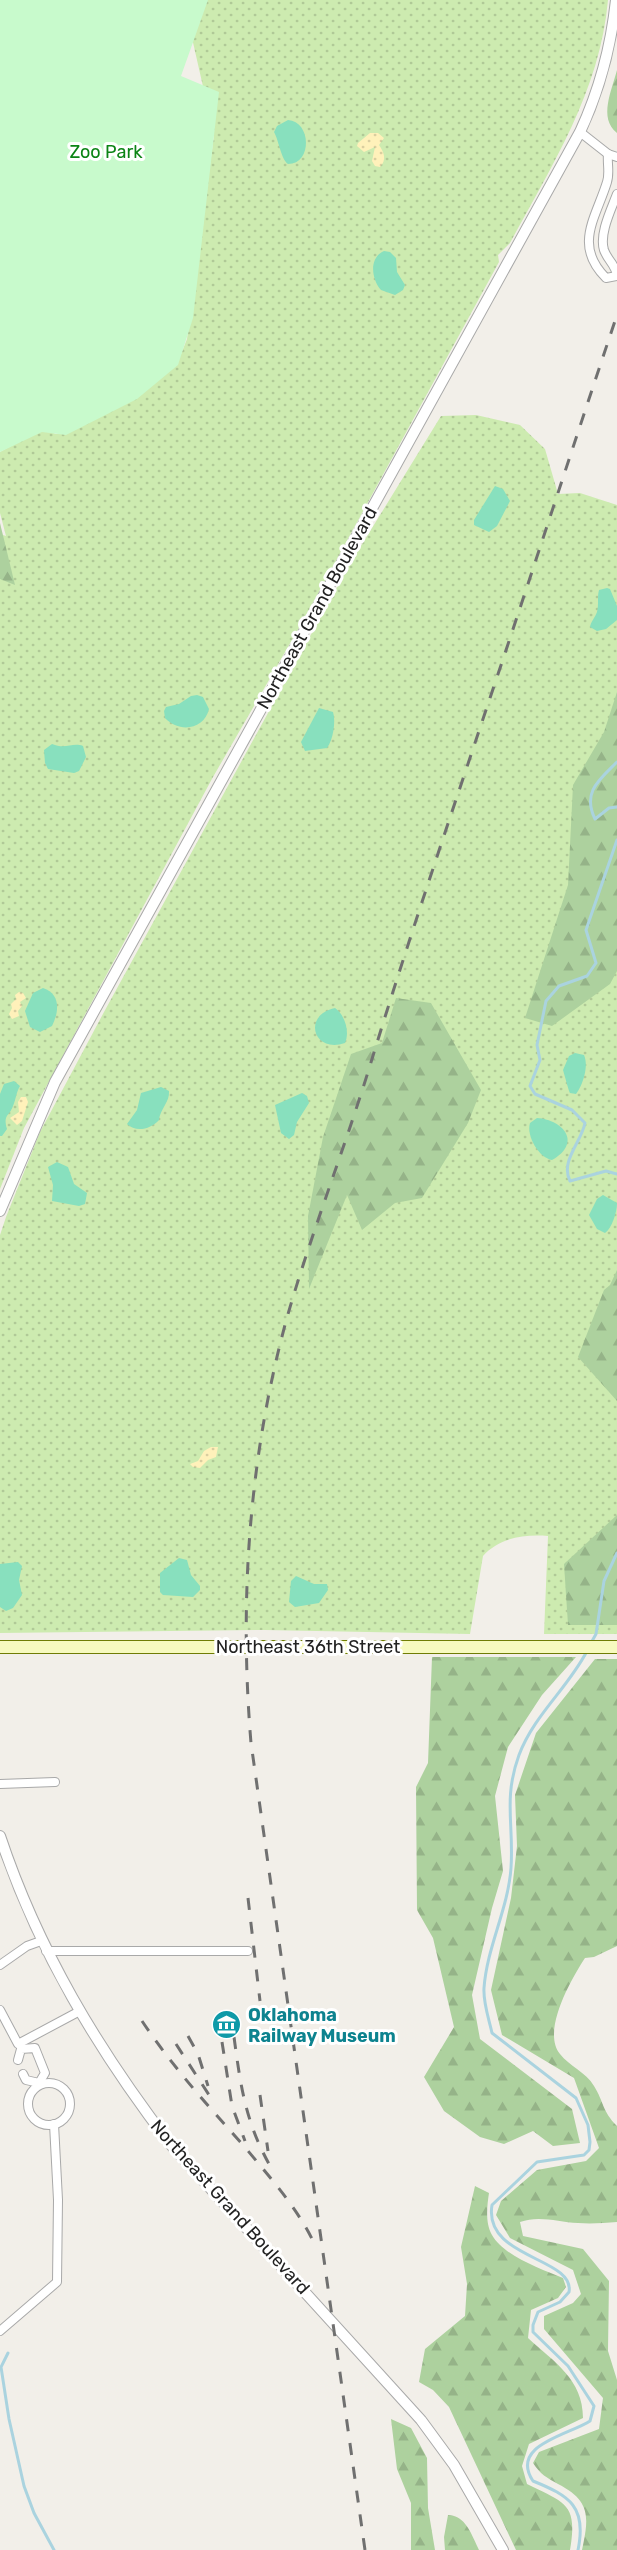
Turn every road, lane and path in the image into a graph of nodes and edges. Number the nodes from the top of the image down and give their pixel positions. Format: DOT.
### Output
graph roads {
  1 [pos="616,0"];
  2 [pos="580,132"];
  3 [pos="612,156"];
  4 [pos="613,175"];
  5 [pos="603,193"];
  6 [pos="616,196"];
  7 [pos="588,235"];
  8 [pos="603,238"];
  9 [pos="617,276"];
  10 [pos="0,1211"];
  11 [pos="0,1647"];
  12 [pos="617,1647"];
  13 [pos="56,1782"];
  14 [pos="0,1784"];
  15 [pos="0,1836"];
  16 [pos="43,1946"];
  17 [pos="248,1951"];
  18 [pos="0,1965"];
  19 [pos="0,2010"];
  20 [pos="78,2012"];
  21 [pos="20,2046"];
  22 [pos="18,2060"];
  23 [pos="23,2074"];
  24 [pos="40,2084"];
  25 [pos="54,2124"];
  26 [pos="0,2331"];
  27 [pos="503,2550"];
  1 -- 2 [label="street, Northeast Grand Boulevard"];
  2 -- 3 [label="street"];
  2 -- 10 [label="street, Northeast Grand Boulevard"];
  3 -- 4 [label="street"];
  4 -- 5 [label="street"];
  5 -- 6 [label="street"];
  5 -- 7 [label="street"];
  6 -- 8 [label="street"];
  7 -- 8 [label="street"];
  7 -- 9 [label="street"];
  8 -- 9 [label="street"];
  11 -- 12 [label="main road, Northeast 36th Street"];
  13 -- 14 [label="street"];
  15 -- 16 [label="street, Northeast Grand Boulevard"];
  16 -- 17 [label="street"];
  16 -- 18 [label="street"];
  16 -- 20 [label="street, Northeast Grand Boulevard"];
  19 -- 21 [label="street"];
  20 -- 21 [label="street"];
  20 -- 27 [label="street, Northeast Grand Boulevard"];
  21 -- 22 [label="street"];
  21 -- 24 [label="street"];
  23 -- 24 [label="street"];
  24 -- 25 [label="street"];
  24 -- 25 [label="street"];
  25 -- 26 [label="street"];
}
